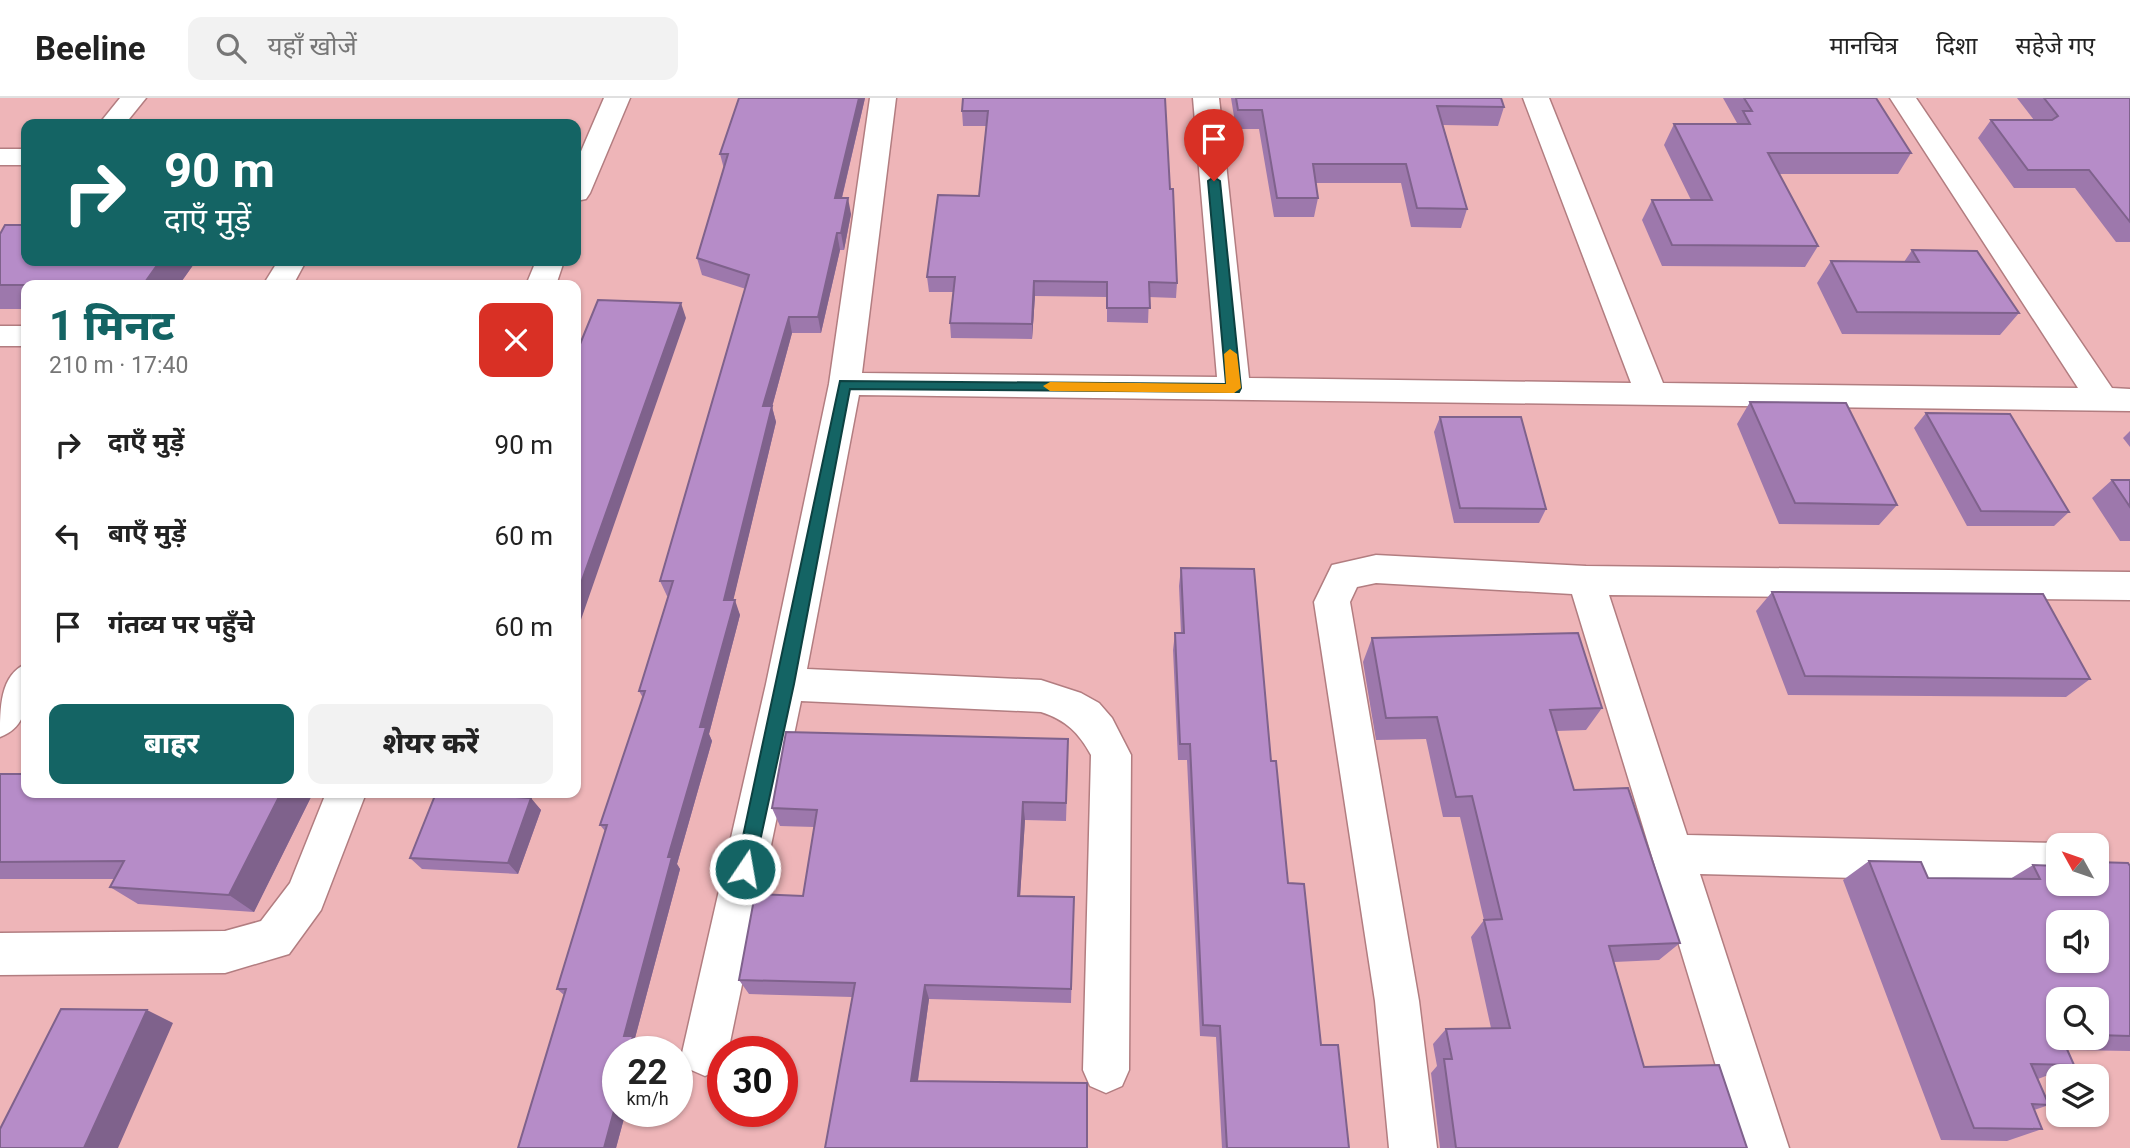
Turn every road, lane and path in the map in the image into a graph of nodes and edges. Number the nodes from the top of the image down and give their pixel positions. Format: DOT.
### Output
graph roads {
  1 [pos="133,98"];
  2 [pos="617,98"];
  3 [pos="883,98"];
  4 [pos="1206,98"];
  5 [pos="1536,98"];
  6 [pos="1903,98"];
  7 [pos="116,119"];
  8 [pos="0,157"];
  9 [pos="21,157"];
  10 [pos="582,161"];
  11 [pos="0,336"];
  12 [pos="21,336"];
  13 [pos="845,384"];
  14 [pos="1234,388"];
  15 [pos="1651,393"];
  16 [pos="2116,400"];
  17 [pos="1586,580"];
  18 [pos="2130,586"];
  19 [pos="785,684"];
  20 [pos="21,688"];
  21 [pos="0,720"];
  22 [pos="344,798"];
  23 [pos="1671,854"];
  24 [pos="2046,863"];
  25 [pos="0,954"];
  26 [pos="705,1052"];
  27 [pos="1106,1070"];
  28 [pos="1413,1148"];
  29 [pos="1765,1148"];
  1 -- 7 [label="street"];
  2 -- 10 [label="street"];
  3 -- 13 [label="street"];
  4 -- 14 [label="street"];
  5 -- 15 [label="street"];
  6 -- 16 [label="street"];
  8 -- 9 [label="street"];
  11 -- 12 [label="street"];
  13 -- 14 [label="street"];
  13 -- 19 [label="street"];
  14 -- 15 [label="street"];
  15 -- 16 [label="street"];
  17 -- 18 [label="street"];
  17 -- 23 [label="street"];
  17 -- 28 [label="street"];
  19 -- 26 [label="street"];
  19 -- 27 [label="street"];
  20 -- 21 [label="street"];
  22 -- 25 [label="street"];
  23 -- 24 [label="street"];
  23 -- 29 [label="street"];
}
